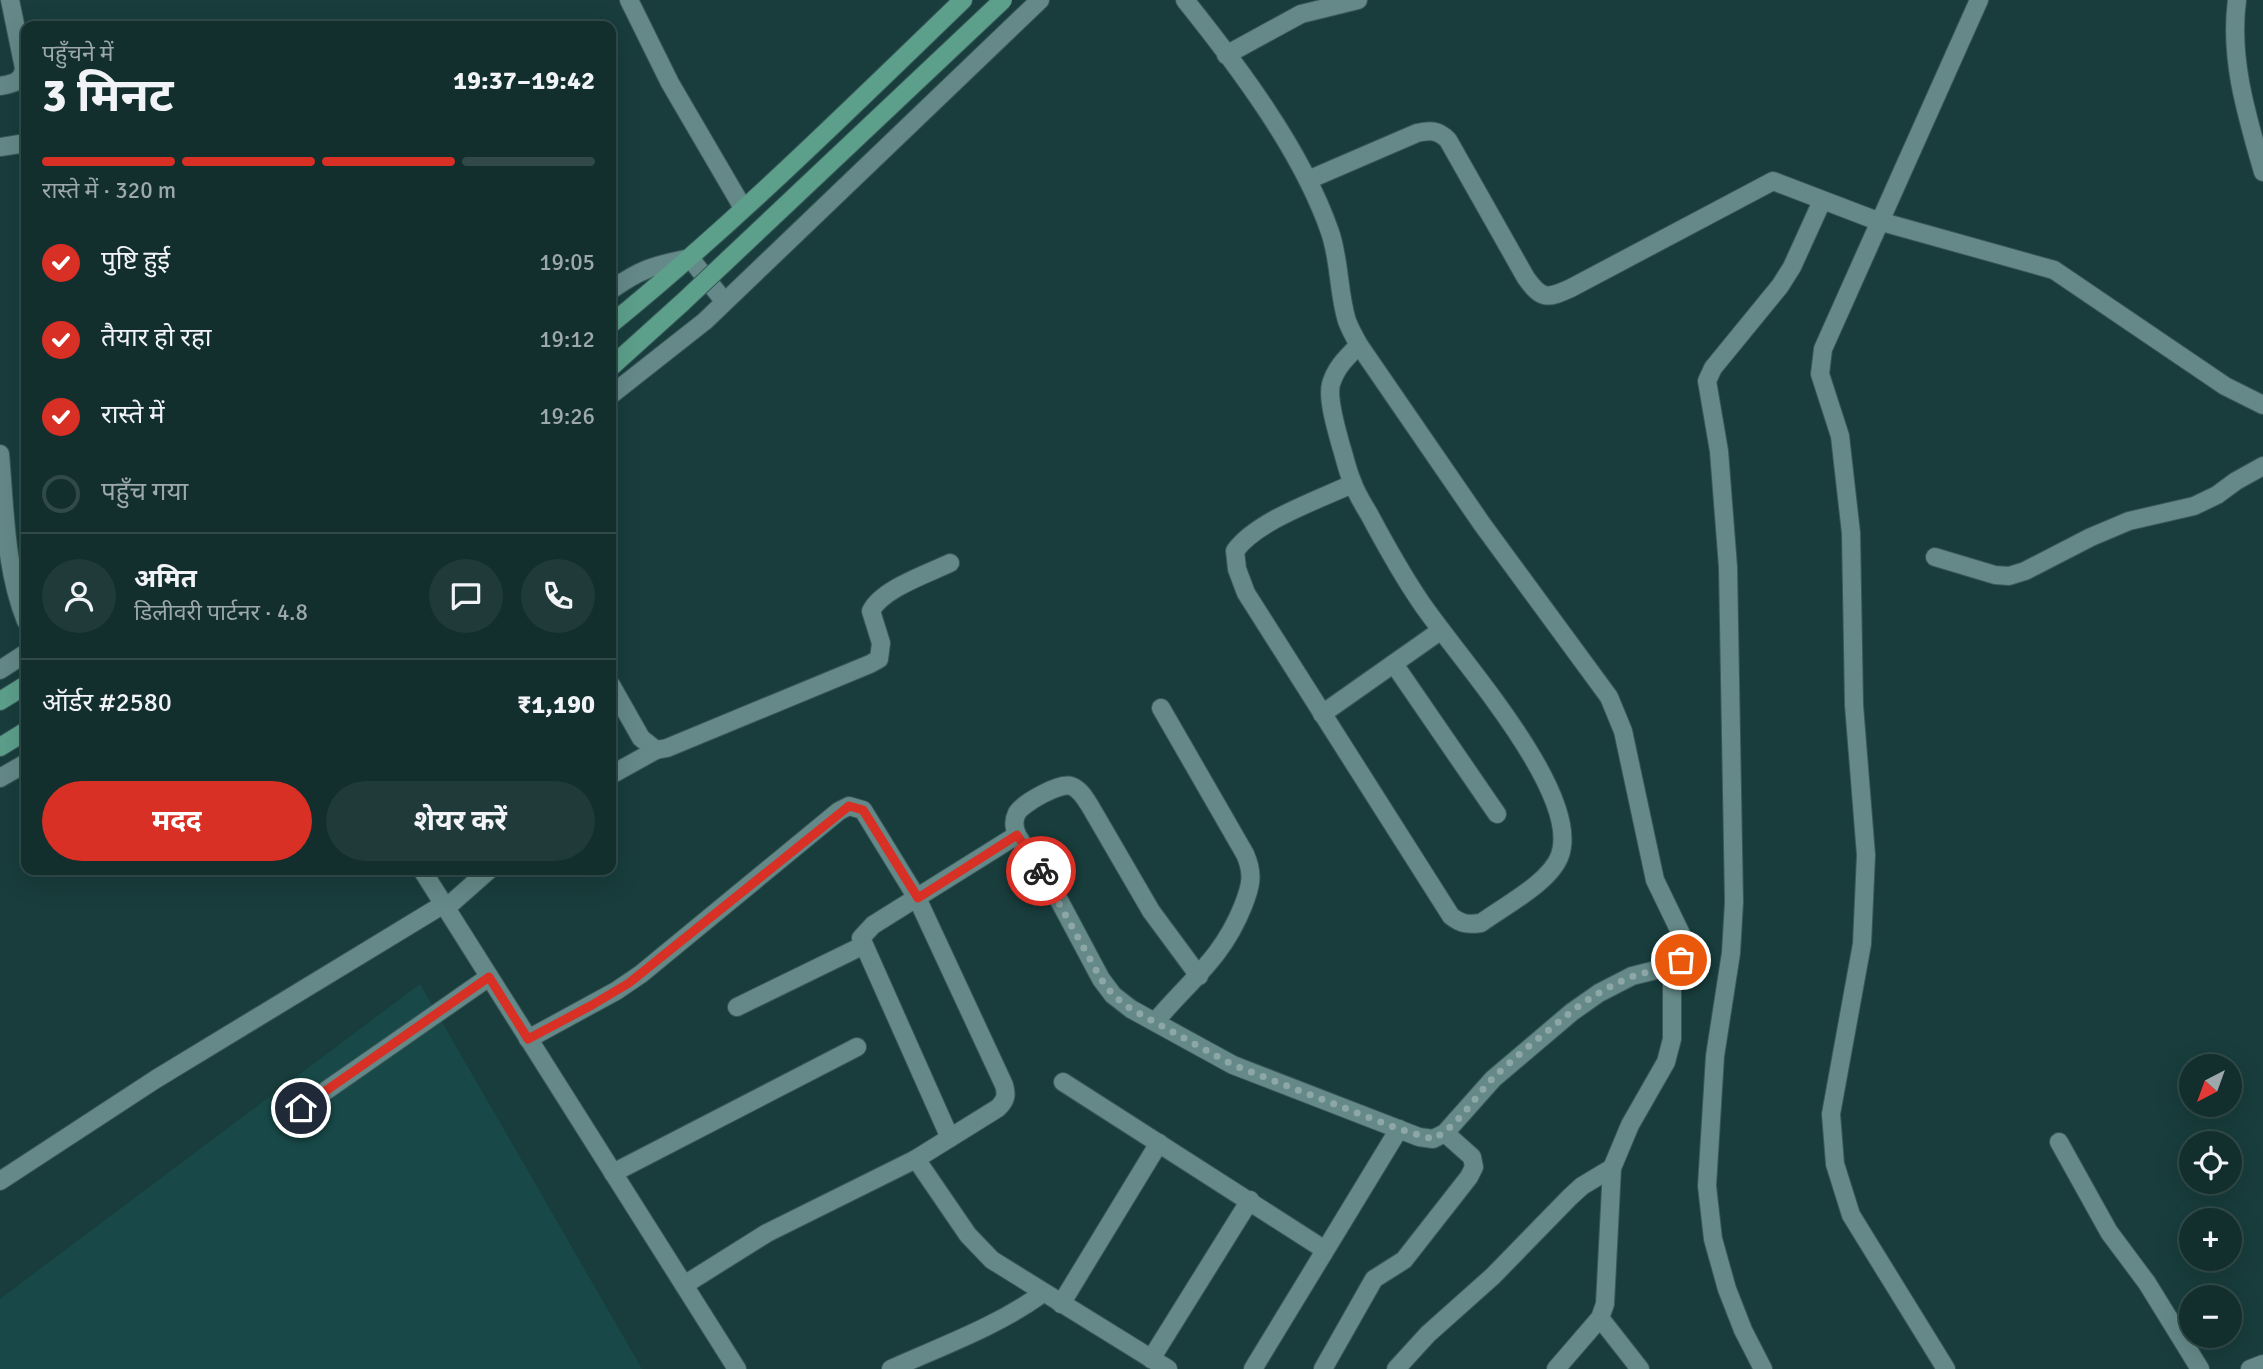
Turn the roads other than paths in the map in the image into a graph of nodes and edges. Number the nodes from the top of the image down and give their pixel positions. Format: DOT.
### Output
graph roads {
  1 [pos="7,0"];
  2 [pos="629,0"];
  3 [pos="963,0"];
  4 [pos="1003,0"];
  5 [pos="1040,0"];
  6 [pos="1185,0"];
  7 [pos="1358,0"];
  8 [pos="1979,0"];
  9 [pos="2237,0"];
  10 [pos="0,1"];
  11 [pos="1226,55"];
  12 [pos="21,56"];
  13 [pos="21,78"];
  14 [pos="0,86"];
  15 [pos="21,144"];
  16 [pos="0,148"];
  17 [pos="2263,172"];
  18 [pos="1308,180"];
  19 [pos="1826,203"];
  20 [pos="743,208"];
  21 [pos="1878,221"];
  22 [pos="690,258"];
  23 [pos="616,287"];
  24 [pos="724,301"];
  25 [pos="616,320"];
  26 [pos="1359,345"];
  27 [pos="616,362"];
  28 [pos="616,391"];
  29 [pos="2263,405"];
  30 [pos="0,454"];
  31 [pos="2263,466"];
  32 [pos="1352,484"];
  33 [pos="1935,557"];
  34 [pos="950,563"];
  35 [pos="21,608"];
  36 [pos="1440,631"];
  37 [pos="21,656"];
  38 [pos="1394,664"];
  39 [pos="0,670"];
  40 [pos="21,688"];
  41 [pos="616,694"];
  42 [pos="0,701"];
  43 [pos="1161,708"];
  44 [pos="1322,714"];
  45 [pos="21,734"];
  46 [pos="0,747"];
  47 [pos="656,750"];
  48 [pos="21,765"];
  49 [pos="616,772"];
  50 [pos="0,778"];
  51 [pos="1497,814"];
  52 [pos="1017,835"];
  53 [pos="425,875"];
  54 [pos="483,875"];
  55 [pos="918,898"];
  56 [pos="443,904"];
  57 [pos="862,946"];
  58 [pos="1672,967"];
  59 [pos="1199,976"];
  60 [pos="489,977"];
  61 [pos="737,1007"];
  62 [pos="1155,1022"];
  63 [pos="528,1039"];
  64 [pos="857,1047"];
  65 [pos="1063,1082"];
  66 [pos="301,1108"];
  67 [pos="1399,1129"];
  68 [pos="1445,1133"];
  69 [pos="950,1138"];
  70 [pos="2059,1142"];
  71 [pos="1158,1143"];
  72 [pos="916,1158"];
  73 [pos="1612,1168"];
  74 [pos="612,1173"];
  75 [pos="0,1181"];
  76 [pos="1250,1200"];
  77 [pos="1325,1250"];
  78 [pos="684,1285"];
  79 [pos="1043,1293"];
  80 [pos="1061,1304"];
  81 [pos="1600,1318"];
  82 [pos="1151,1359"];
  83 [pos="2263,1364"];
  84 [pos="737,1369"];
  85 [pos="891,1369"];
  86 [pos="1168,1369"];
  87 [pos="1253,1369"];
  88 [pos="1322,1369"];
  89 [pos="1396,1369"];
  90 [pos="1556,1369"];
  91 [pos="1640,1369"];
  92 [pos="1763,1369"];
  93 [pos="1946,1369"];
  94 [pos="2200,1369"];
  95 [pos="2250,1369"];
  1 -- 10 [label="street"];
  1 -- 12 [label="street"];
  2 -- 20 [label="street"];
  3 -- 20 [label="main road"];
  4 -- 27 [label="main road, bridge"];
  5 -- 24 [label="street"];
  6 -- 11 [label="street"];
  7 -- 11 [label="street"];
  8 -- 21 [label="street"];
  9 -- 17 [label="street"];
  11 -- 18 [label="street"];
  13 -- 14 [label="street"];
  15 -- 16 [label="street"];
  18 -- 19 [label="street"];
  18 -- 26 [label="street"];
  19 -- 21 [label="street"];
  19 -- 92 [label="street"];
  20 -- 22 [label="main road"];
  21 -- 29 [label="street"];
  21 -- 93 [label="street"];
  22 -- 23 [label="street"];
  22 -- 24 [label="street"];
  22 -- 25 [label="main road"];
  24 -- 28 [label="street"];
  26 -- 32 [label="street"];
  26 -- 58 [label="street"];
  30 -- 35 [label="street"];
  31 -- 33 [label="street"];
  32 -- 36 [label="street"];
  32 -- 44 [label="street"];
  34 -- 47 [label="street"];
  36 -- 38 [label="street"];
  36 -- 44 [label="street"];
  37 -- 39 [label="street"];
  38 -- 44 [label="street"];
  38 -- 51 [label="street"];
  40 -- 42 [label="main road"];
  41 -- 47 [label="street"];
  43 -- 59 [label="street"];
  45 -- 46 [label="main road"];
  47 -- 49 [label="street"];
  48 -- 50 [label="street"];
  52 -- 55 [label="street"];
  52 -- 59 [label="street"];
  52 -- 62 [label="street"];
  53 -- 56 [label="street"];
  54 -- 56 [label="street"];
  55 -- 57 [label="street"];
  55 -- 63 [label="street"];
  55 -- 69 [label="street"];
  56 -- 60 [label="street"];
  56 -- 75 [label="street"];
  57 -- 61 [label="street"];
  57 -- 69 [label="street"];
  58 -- 68 [label="street"];
  58 -- 73 [label="street"];
  59 -- 62 [label="street"];
  60 -- 63 [label="street"];
  60 -- 66 [label="street"];
  62 -- 67 [label="street"];
  63 -- 74 [label="street"];
  64 -- 74 [label="street"];
  65 -- 71 [label="street"];
  67 -- 68 [label="street"];
  67 -- 77 [label="street"];
  68 -- 88 [label="street"];
  69 -- 72 [label="street"];
  70 -- 94 [label="street"];
  71 -- 76 [label="street"];
  71 -- 80 [label="street"];
  72 -- 78 [label="street"];
  72 -- 79 [label="street"];
  73 -- 81 [label="street"];
  73 -- 89 [label="street"];
  74 -- 78 [label="street"];
  76 -- 77 [label="street"];
  76 -- 82 [label="street"];
  77 -- 87 [label="street"];
  78 -- 84 [label="street"];
  79 -- 80 [label="street"];
  79 -- 85 [label="street"];
  80 -- 82 [label="street"];
  81 -- 90 [label="street"];
  81 -- 91 [label="street"];
  82 -- 86 [label="street"];
  83 -- 95 [label="street"];
}
